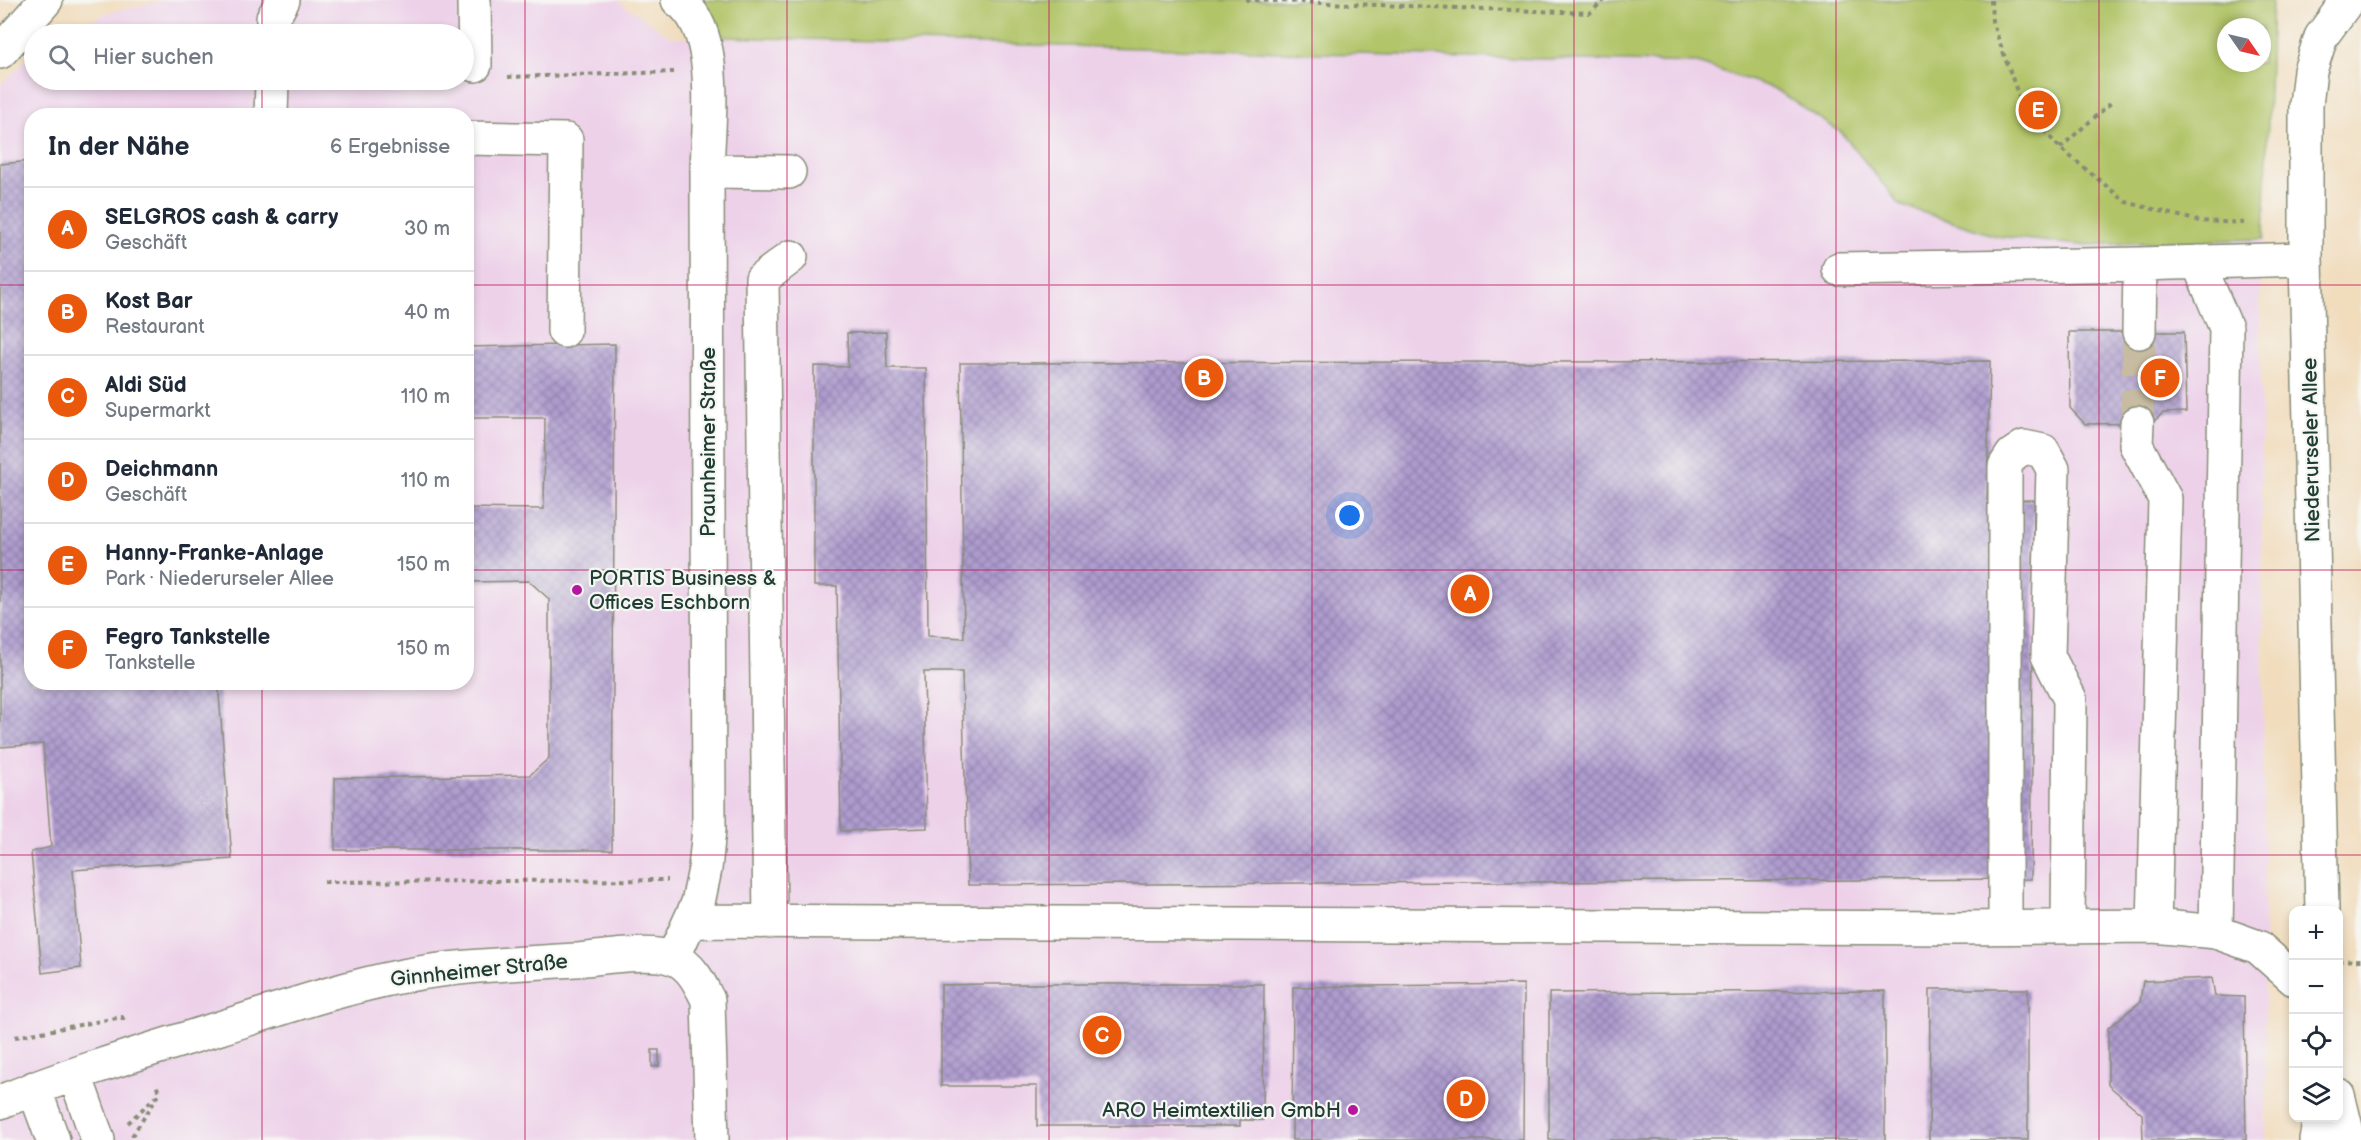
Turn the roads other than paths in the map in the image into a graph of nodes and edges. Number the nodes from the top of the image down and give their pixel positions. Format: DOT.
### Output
graph roads {
  1 [pos="46,0"];
  2 [pos="283,0"];
  3 [pos="474,0"];
  4 [pos="678,0"];
  5 [pos="2348,0"];
  6 [pos="24,24"];
  7 [pos="24,24"];
  8 [pos="273,24"];
  9 [pos="0,51"];
  10 [pos="475,65"];
  11 [pos="272,90"];
  12 [pos="271,108"];
  13 [pos="474,138"];
  14 [pos="707,171"];
  15 [pos="789,172"];
  16 [pos="791,257"];
  17 [pos="2306,259"];
  18 [pos="2198,262"];
  19 [pos="2140,264"];
  20 [pos="1839,268"];
  21 [pos="564,331"];
  22 [pos="2139,332"];
  23 [pos="2137,423"];
  24 [pos="2322,906"];
  25 [pos="692,921"];
  26 [pos="770,922"];
  27 [pos="2154,926"];
  28 [pos="2005,927"];
  29 [pos="2068,927"];
  30 [pos="2216,932"];
  31 [pos="673,958"];
  32 [pos="2289,975"];
  33 [pos="75,1075"];
  34 [pos="34,1088"];
  35 [pos="0,1102"];
  36 [pos="2343,1115"];
  37 [pos="2318,1122"];
  38 [pos="53,1140"];
  39 [pos="98,1140"];
  40 [pos="712,1140"];
  41 [pos="2316,1140"];
  42 [pos="2349,1140"];
  1 -- 7 [label="main road"];
  2 -- 8 [label="main road"];
  3 -- 10 [label="main road"];
  4 -- 14 [label="main road, Praunheimer Straße"];
  5 -- 17 [label="main road, Niederurseler Allee"];
  6 -- 9 [label="main road"];
  11 -- 12 [label="main road"];
  13 -- 21 [label="main road"];
  14 -- 15 [label="main road"];
  14 -- 25 [label="main road, Praunheimer Straße"];
  16 -- 26 [label="main road"];
  17 -- 18 [label="main road"];
  17 -- 24 [label="main road, Niederurseler Allee"];
  18 -- 19 [label="main road"];
  18 -- 30 [label="main road"];
  19 -- 20 [label="main road"];
  19 -- 22 [label="main road"];
  23 -- 27 [label="main road"];
  25 -- 26 [label="main road"];
  25 -- 31 [label="main road, Praunheimer Straße"];
  26 -- 28 [label="main road"];
  27 -- 29 [label="main road"];
  27 -- 30 [label="main road"];
  28 -- 29 [label="main road"];
  28 -- 29 [label="main road"];
  30 -- 32 [label="main road"];
  31 -- 33 [label="main road, Ginnheimer Straße"];
  31 -- 40 [label="main road"];
  33 -- 34 [label="main road, Ginnheimer Straße"];
  33 -- 39 [label="main road"];
  34 -- 35 [label="main road, Ginnheimer Straße"];
  34 -- 38 [label="main road"];
  36 -- 42 [label="main road"];
  37 -- 41 [label="main road"];
}
